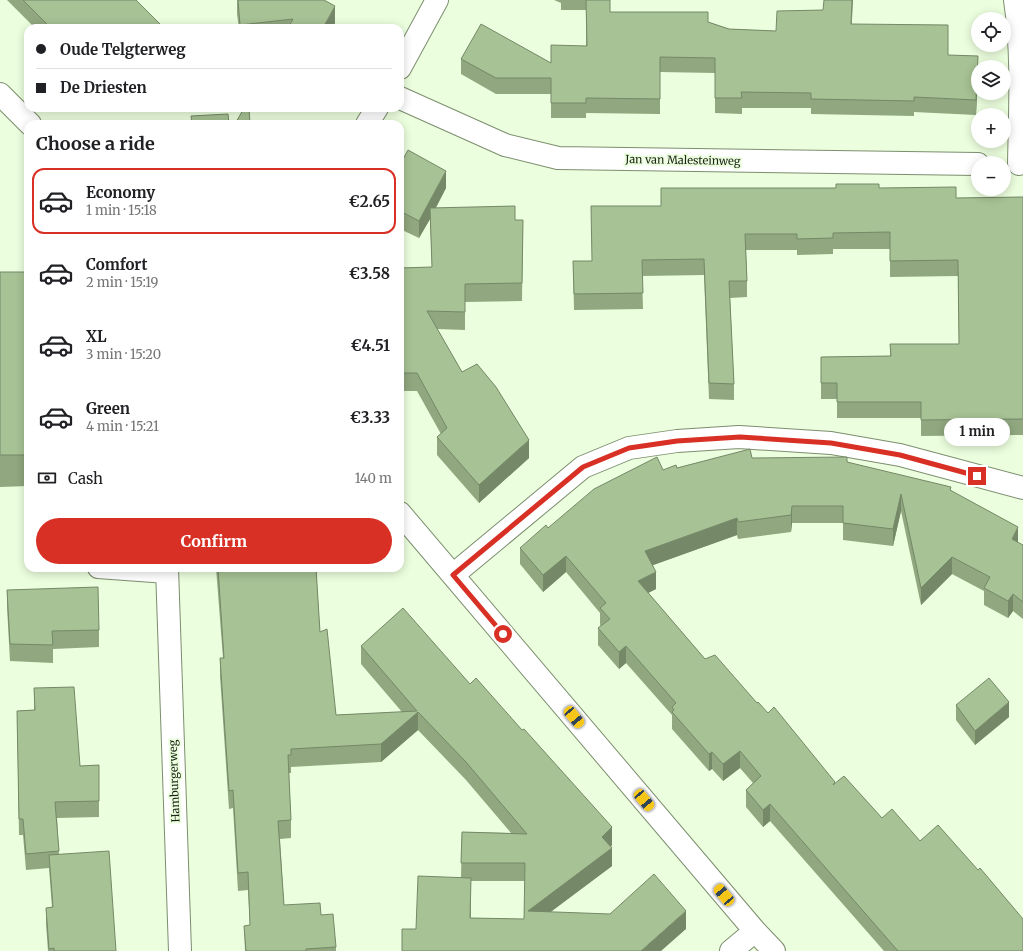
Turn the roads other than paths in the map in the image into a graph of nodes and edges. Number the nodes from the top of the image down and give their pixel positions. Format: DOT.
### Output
graph roads {
  1 [pos="438,0"];
  2 [pos="1015,0"];
  3 [pos="404,61"];
  4 [pos="0,94"];
  5 [pos="404,100"];
  6 [pos="26,120"];
  7 [pos="971,164"];
  8 [pos="1015,164"];
  9 [pos="1023,488"];
  10 [pos="404,518"];
  11 [pos="161,572"];
  12 [pos="453,575"];
  13 [pos="755,930"];
  14 [pos="180,951"];
  15 [pos="731,951"];
  16 [pos="774,951"];
  1 -- 3 [label="street"];
  2 -- 8 [label="street"];
  4 -- 6 [label="street"];
  5 -- 7 [label="street, Jan van Malesteinweg"];
  9 -- 12 [label="street"];
  10 -- 12 [label="street"];
  11 -- 14 [label="street, Hamburgerweg"];
  12 -- 13 [label="street"];
  13 -- 15 [label="street"];
  13 -- 16 [label="street"];
}
